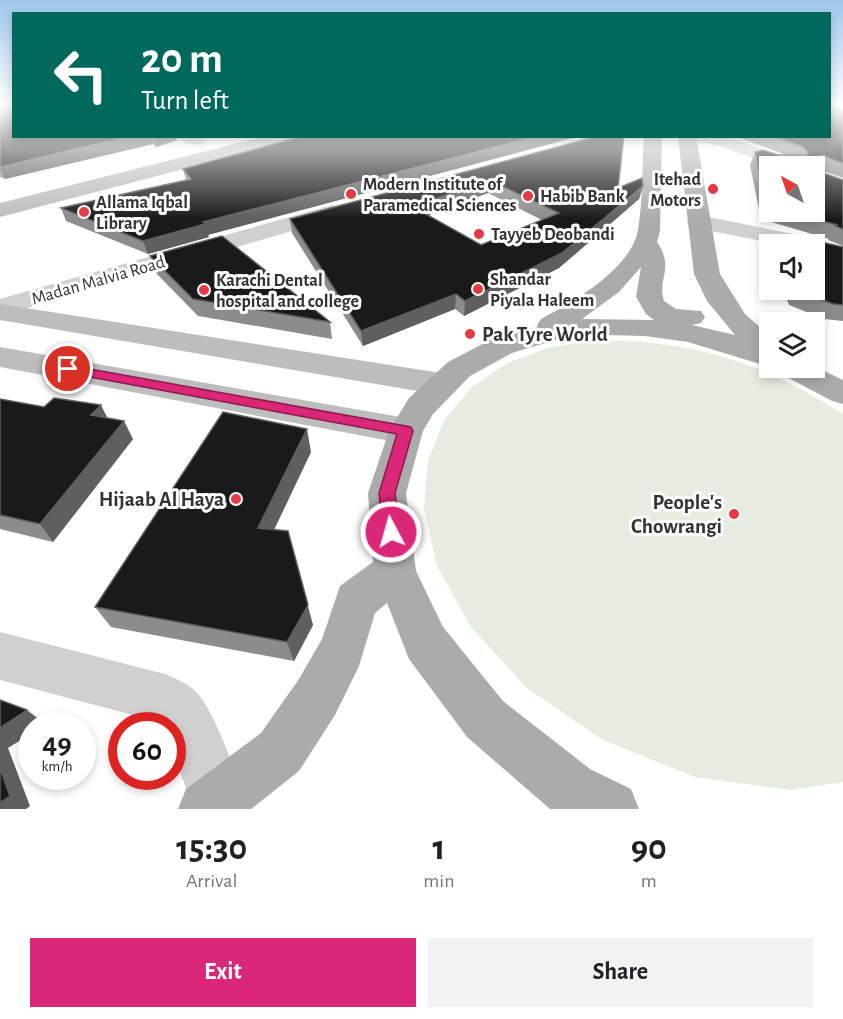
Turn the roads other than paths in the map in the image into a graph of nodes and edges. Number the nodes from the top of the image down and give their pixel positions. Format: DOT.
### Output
graph roads {
  1 [pos="259,144"];
  2 [pos="653,144"];
  3 [pos="688,144"];
  4 [pos="730,144"];
  5 [pos="763,156"];
  6 [pos="355,205"];
  7 [pos="0,210"];
  8 [pos="698,222"];
  9 [pos="763,234"];
  10 [pos="646,243"];
  11 [pos="707,274"];
  12 [pos="0,310"];
  13 [pos="525,338"];
  14 [pos="759,344"];
  15 [pos="759,352"];
  16 [pos="0,357"];
  17 [pos="814,378"];
  18 [pos="441,384"];
  19 [pos="843,393"];
  20 [pos="406,431"];
  21 [pos="395,571"];
  22 [pos="0,656"];
  23 [pos="212,804"];
  24 [pos="611,809"];
  1 -- 7 [label="street"];
  2 -- 10 [label="main road"];
  3 -- 8 [label="main road"];
  4 -- 5 [label="street"];
  6 -- 12 [label="street, Madan Malvia Road"];
  8 -- 9 [label="street"];
  8 -- 11 [label="main road"];
  10 -- 11 [label="main road"];
  10 -- 13 [label="main road"];
  11 -- 14 [label="main road"];
  12 -- 18 [label="street"];
  13 -- 15 [label="main road"];
  13 -- 18 [label="main road"];
  16 -- 20 [label="street"];
  17 -- 19 [label="main road"];
  18 -- 20 [label="main road"];
  20 -- 21 [label="main road"];
  21 -- 23 [label="main road"];
  21 -- 24 [label="main road"];
  22 -- 23 [label="street"];
}
